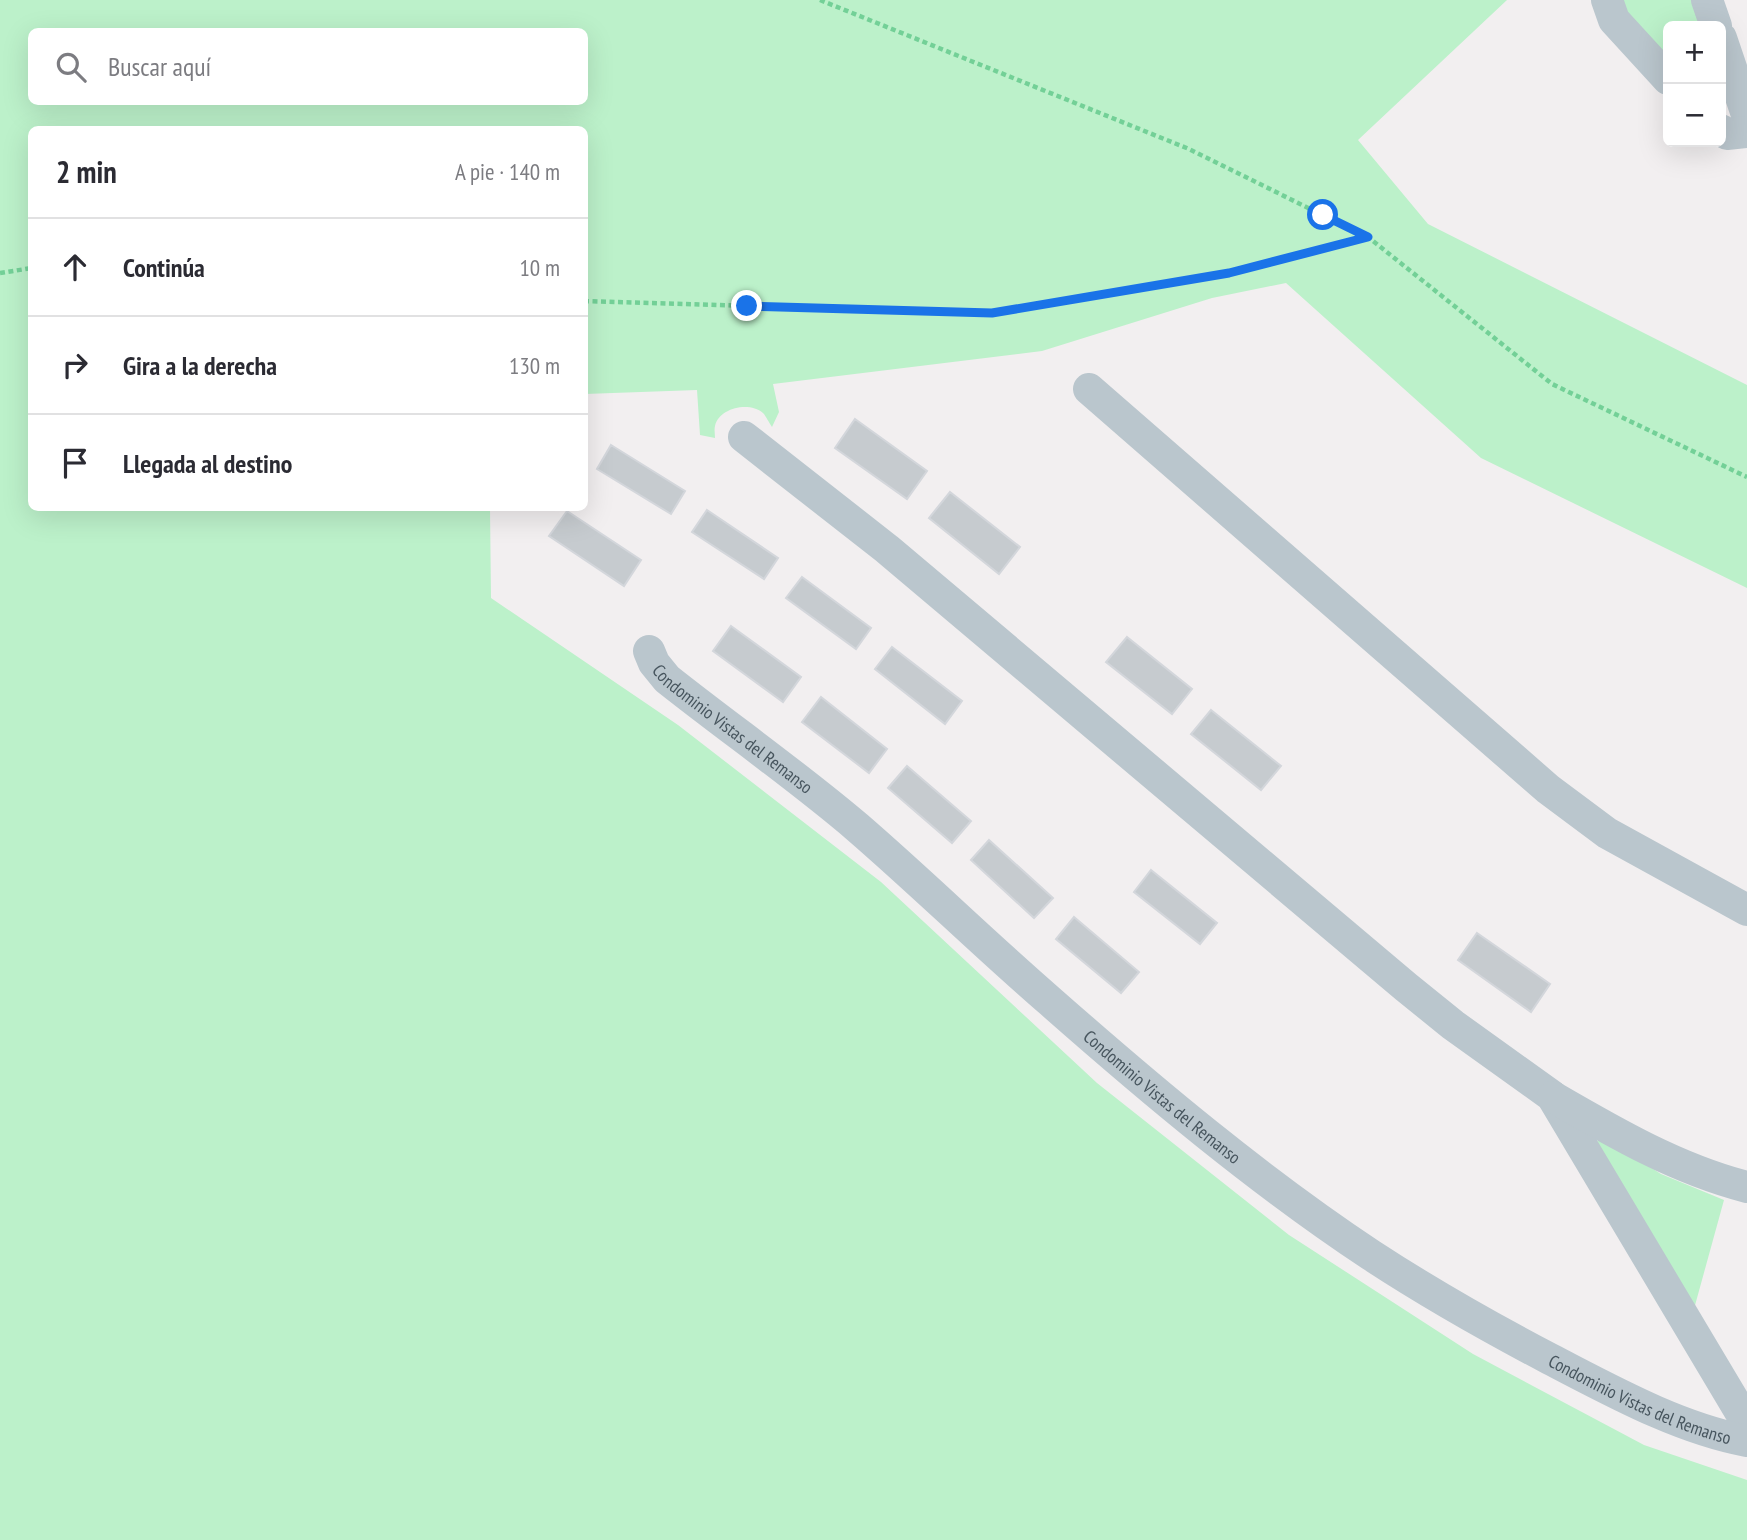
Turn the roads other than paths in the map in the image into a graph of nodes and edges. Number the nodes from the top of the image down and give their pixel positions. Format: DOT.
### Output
graph roads {
  1 [pos="1607,0"];
  2 [pos="1707,0"];
  3 [pos="1714,21"];
  4 [pos="1726,60"];
  5 [pos="1663,74"];
  6 [pos="1741,126"];
  7 [pos="1089,389"];
  8 [pos="744,437"];
  9 [pos="649,651"];
  10 [pos="1747,910"];
  11 [pos="1552,1096"];
  12 [pos="1747,1187"];
  13 [pos="1747,1423"];
  14 [pos="1747,1441"];
  1 -- 5 [label="street"];
  2 -- 3 [label="street"];
  4 -- 6 [label="street"];
  7 -- 10 [label="street"];
  8 -- 11 [label="street, Condominio Vistas del Remanso"];
  9 -- 14 [label="street, Condominio Vistas del Remanso"];
  11 -- 12 [label="street, Condominio Vistas del Remanso"];
  11 -- 13 [label="street, Condominio Vistas del Remanso"];
}
